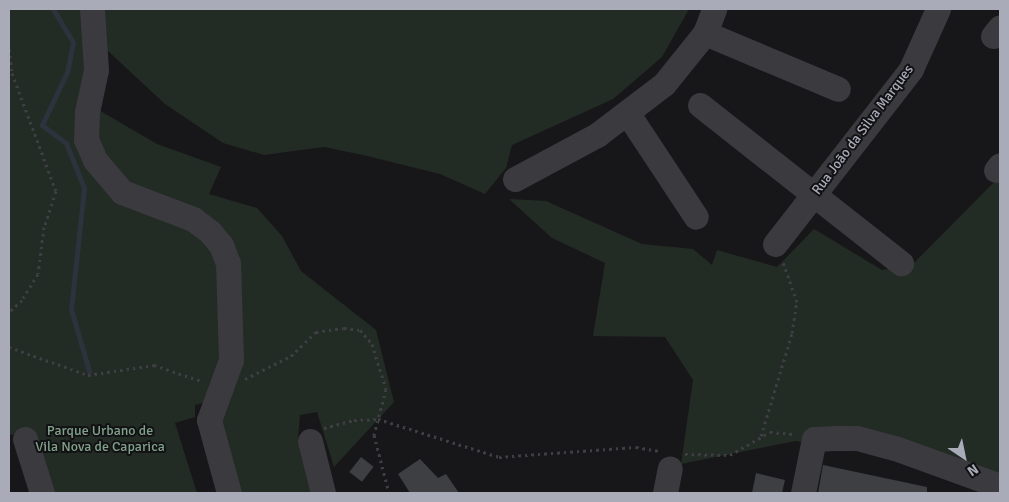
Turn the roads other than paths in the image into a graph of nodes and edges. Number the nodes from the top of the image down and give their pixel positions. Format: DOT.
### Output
graph roads {
  1 [pos="92,9"];
  2 [pos="714,9"];
  3 [pos="938,9"];
  4 [pos="705,32"];
  5 [pos="838,89"];
  6 [pos="700,106"];
  7 [pos="628,114"];
  8 [pos="515,179"];
  9 [pos="814,194"];
  10 [pos="696,217"];
  11 [pos="775,244"];
  12 [pos="901,263"];
  13 [pos="25,439"];
  14 [pos="310,441"];
  15 [pos="671,461"];
  16 [pos="1000,486"];
  17 [pos="42,493"];
  18 [pos="228,493"];
  19 [pos="323,493"];
  20 [pos="665,493"];
  21 [pos="803,493"];
  1 -- 18 [label="street"];
  2 -- 4 [label="street"];
  3 -- 9 [label="street, Rua João da Silva Marques"];
  4 -- 5 [label="street"];
  4 -- 7 [label="street"];
  6 -- 9 [label="street"];
  7 -- 8 [label="street"];
  7 -- 10 [label="street"];
  9 -- 11 [label="street, Rua João da Silva Marques"];
  9 -- 12 [label="street"];
  13 -- 17 [label="street"];
  14 -- 19 [label="street"];
  15 -- 20 [label="street"];
  16 -- 21 [label="street"];
}
